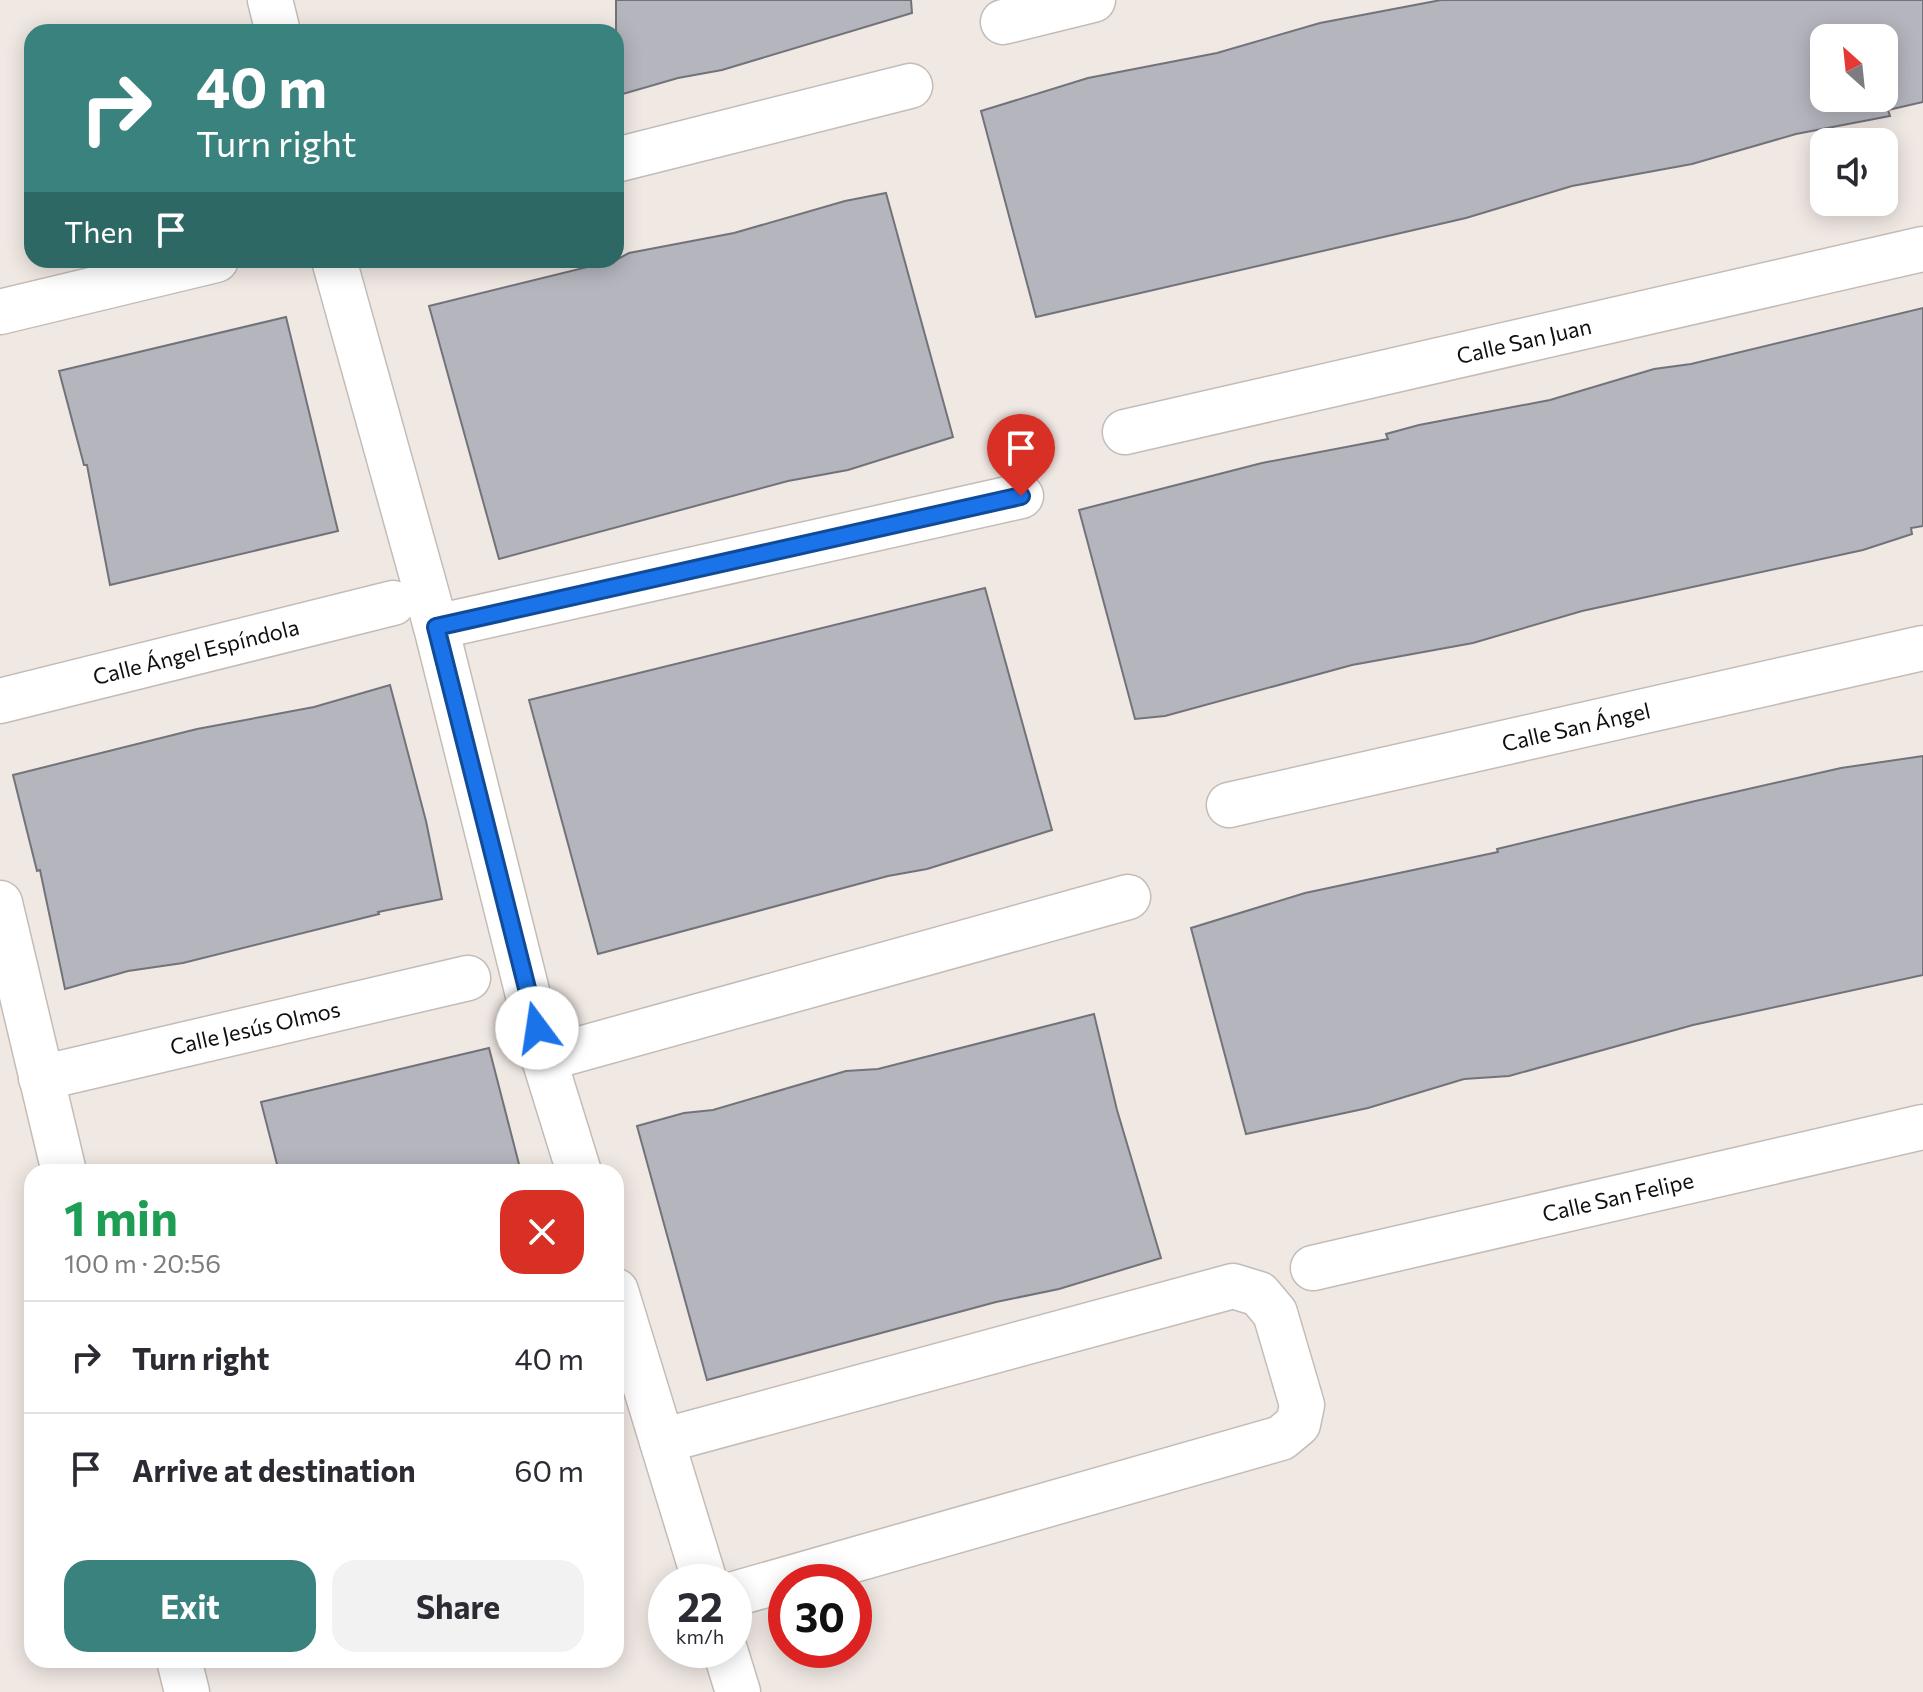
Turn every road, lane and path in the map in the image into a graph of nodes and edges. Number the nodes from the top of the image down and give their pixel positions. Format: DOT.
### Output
graph roads {
  1 [pos="270,0"];
  2 [pos="1093,0"];
  3 [pos="1003,22"];
  4 [pos="276,24"];
  5 [pos="910,86"];
  6 [pos="624,158"];
  7 [pos="1923,249"];
  8 [pos="183,268"];
  9 [pos="336,268"];
  10 [pos="0,312"];
  11 [pos="1125,432"];
  12 [pos="1021,496"];
  13 [pos="393,603"];
  14 [pos="436,627"];
  15 [pos="1923,648"];
  16 [pos="0,701"];
  17 [pos="1229,805"];
  18 [pos="1128,897"];
  19 [pos="0,903"];
  20 [pos="468,978"];
  21 [pos="544,1059"];
  22 [pos="41,1078"];
  23 [pos="1923,1127"];
  24 [pos="62,1164"];
  25 [pos="577,1164"];
  26 [pos="1313,1268"];
  27 [pos="624,1317"];
  28 [pos="662,1441"];
  29 [pos="700,1564"];
  30 [pos="752,1589"];
  31 [pos="181,1668"];
  32 [pos="731,1668"];
  33 [pos="187,1692"];
  34 [pos="738,1692"];
  1 -- 4 [label="street"];
  2 -- 3 [label="street"];
  5 -- 6 [label="street"];
  7 -- 11 [label="street, Calle San Juan"];
  8 -- 10 [label="street"];
  9 -- 14 [label="street"];
  12 -- 14 [label="street"];
  13 -- 16 [label="street, Calle Ángel Espíndola"];
  14 -- 21 [label="street"];
  15 -- 17 [label="street, Calle San Ángel"];
  18 -- 21 [label="street"];
  19 -- 22 [label="street"];
  20 -- 22 [label="street, Calle Jesús Olmos"];
  21 -- 25 [label="street"];
  22 -- 24 [label="street"];
  23 -- 26 [label="street, Calle San Felipe"];
  27 -- 28 [label="street"];
  28 -- 29 [label="street"];
  28 -- 30 [label="street"];
  31 -- 33 [label="street"];
  32 -- 34 [label="street"];
}
